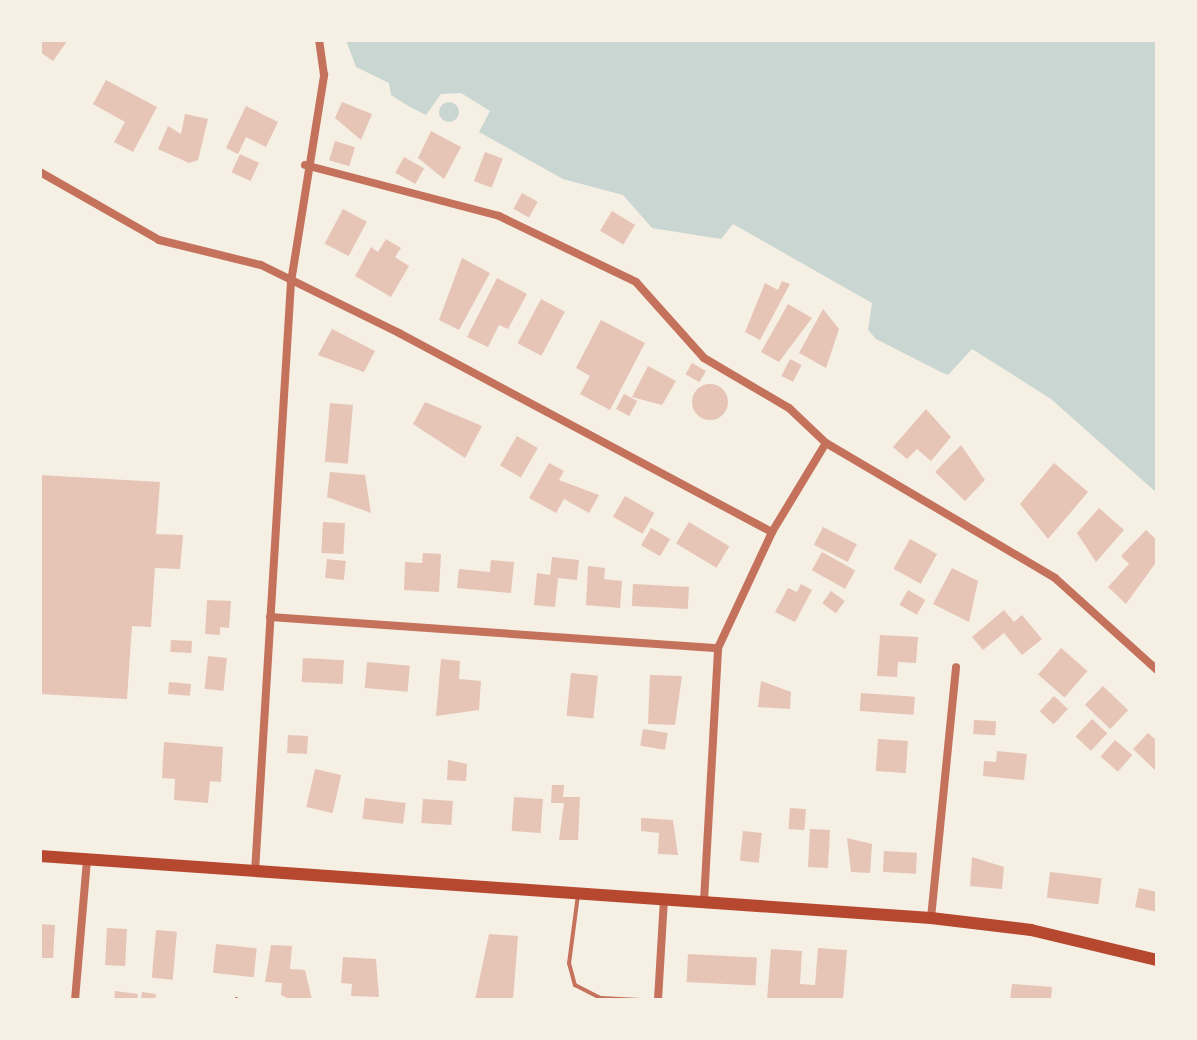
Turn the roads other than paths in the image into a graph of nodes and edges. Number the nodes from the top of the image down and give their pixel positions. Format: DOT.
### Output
graph roads {
  1 [pos="319,40"];
  2 [pos="305,165"];
  3 [pos="40,172"];
  4 [pos="291,282"];
  5 [pos="826,443"];
  6 [pos="772,532"];
  7 [pos="270,617"];
  8 [pos="718,648"];
  9 [pos="956,667"];
  10 [pos="1157,670"];
  11 [pos="40,856"];
  12 [pos="87,860"];
  13 [pos="255,872"];
  14 [pos="578,893"];
  15 [pos="664,898"];
  16 [pos="704,901"];
  17 [pos="931,918"];
  18 [pos="1157,960"];
  19 [pos="75,1000"];
  20 [pos="641,1000"];
  21 [pos="658,1000"];
  1 -- 2 [label="street"];
  2 -- 4 [label="street"];
  2 -- 5 [label="street"];
  3 -- 4 [label="street"];
  4 -- 6 [label="street"];
  4 -- 7 [label="street"];
  5 -- 6 [label="street"];
  5 -- 10 [label="street"];
  6 -- 8 [label="street"];
  7 -- 8 [label="street"];
  7 -- 13 [label="street"];
  8 -- 16 [label="street"];
  9 -- 17 [label="street"];
  11 -- 12 [label="main road"];
  12 -- 13 [label="main road"];
  12 -- 19 [label="street"];
  13 -- 14 [label="main road"];
  14 -- 15 [label="main road"];
  14 -- 20 [label="lane"];
  15 -- 16 [label="main road"];
  15 -- 21 [label="street"];
  16 -- 17 [label="main road"];
  17 -- 18 [label="main road"];
}
